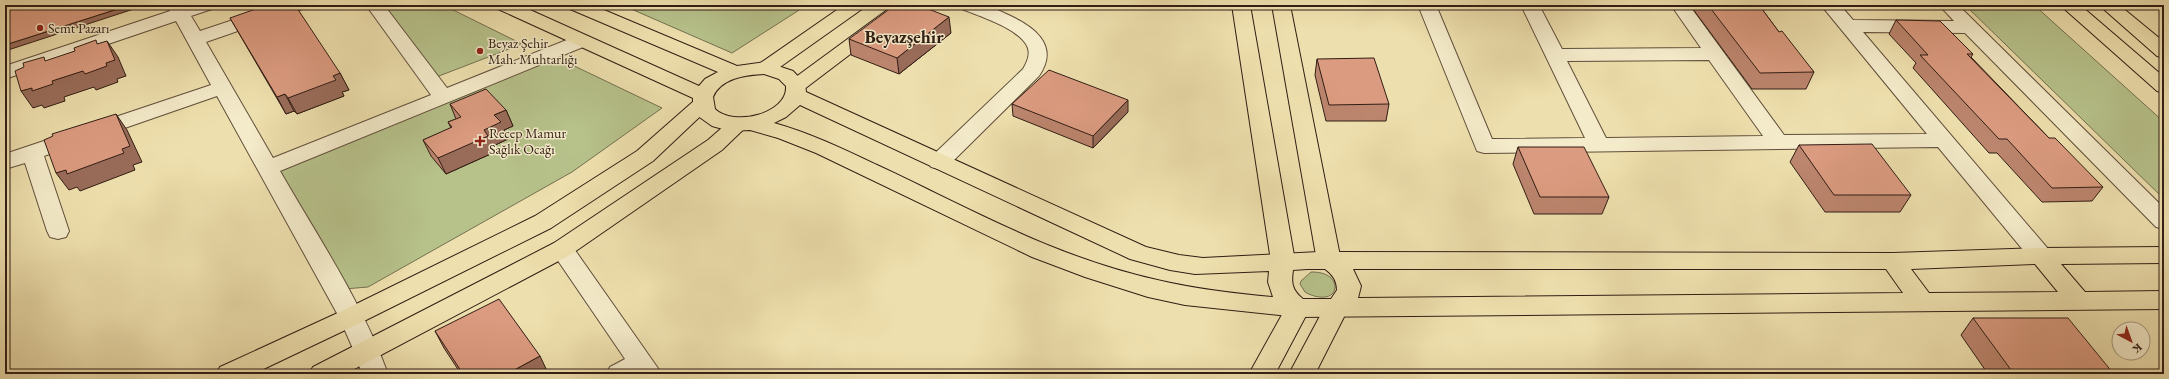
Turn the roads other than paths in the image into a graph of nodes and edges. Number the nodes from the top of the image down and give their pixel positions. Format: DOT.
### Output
graph roads {
  1 [pos="206,5"];
  2 [pos="296,5"];
  3 [pos="375,5"];
  4 [pos="504,5"];
  5 [pos="576,5"];
  6 [pos="856,5"];
  7 [pos="906,5"];
  8 [pos="968,5"];
  9 [pos="1240,5"];
  10 [pos="1281,5"];
  11 [pos="1427,5"];
  12 [pos="1530,5"];
  13 [pos="1680,5"];
  14 [pos="1830,5"];
  15 [pos="1948,5"];
  16 [pos="2069,5"];
  17 [pos="2108,5"];
  18 [pos="179,10"];
  19 [pos="1848,26"];
  20 [pos="1969,27"];
  21 [pos="196,39"];
  22 [pos="581,41"];
  23 [pos="2164,52"];
  24 [pos="1715,54"];
  25 [pos="1554,55"];
  26 [pos="766,68"];
  27 [pos="735,72"];
  28 [pos="5,73"];
  29 [pos="223,87"];
  30 [pos="2164,87"];
  31 [pos="796,90"];
  32 [pos="443,97"];
  33 [pos="702,99"];
  34 [pos="746,124"];
  35 [pos="1943,140"];
  36 [pos="1778,142"];
  37 [pos="1599,144"];
  38 [pos="32,153"];
  39 [pos="5,162"];
  40 [pos="939,162"];
  41 [pos="268,168"];
  42 [pos="2164,221"];
  43 [pos="542,222"];
  44 [pos="58,231"];
  45 [pos="562,249"];
  46 [pos="2164,255"];
  47 [pos="2041,256"];
  48 [pos="1283,261"];
  49 [pos="1329,261"];
  50 [pos="1893,261"];
  51 [pos="2079,300"];
  52 [pos="2164,300"];
  53 [pos="1922,302"];
  54 [pos="1337,307"];
  55 [pos="1298,308"];
  56 [pos="351,317"];
  57 [pos="367,351"];
  58 [pos="636,370"];
  59 [pos="229,374"];
  60 [pos="322,374"];
  61 [pos="375,374"];
  62 [pos="1262,374"];
  63 [pos="1302,374"];
  1 -- 18 [label="street"];
  2 -- 21 [label="street"];
  3 -- 32 [label="street"];
  4 -- 22 [label="main road"];
  5 -- 27 [label="main road"];
  6 -- 26 [label="main road"];
  7 -- 31 [label="main road"];
  8 -- 40 [label="street"];
  9 -- 48 [label="main road"];
  10 -- 49 [label="main road"];
  11 -- 37 [label="street"];
  12 -- 25 [label="street"];
  13 -- 24 [label="street"];
  14 -- 19 [label="street"];
  15 -- 20 [label="street"];
  16 -- 30 [label="main road"];
  17 -- 23 [label="main road"];
  18 -- 21 [label="street"];
  18 -- 28 [label="street"];
  19 -- 20 [label="street"];
  19 -- 35 [label="street"];
  20 -- 42 [label="street"];
  21 -- 29 [label="street"];
  22 -- 32 [label="street"];
  22 -- 33 [label="main road"];
  24 -- 25 [label="street"];
  24 -- 36 [label="street"];
  25 -- 37 [label="street"];
  26 -- 27 [label="main road"];
  26 -- 31 [label="main road"];
  27 -- 33 [label="main road"];
  29 -- 38 [label="street"];
  29 -- 41 [label="street"];
  31 -- 34 [label="main road"];
  31 -- 40 [label="main road"];
  32 -- 41 [label="street"];
  33 -- 34 [label="main road"];
  33 -- 43 [label="main road"];
  34 -- 45 [label="main road"];
  34 -- 55 [label="main road"];
  35 -- 36 [label="street"];
  35 -- 47 [label="street"];
  36 -- 37 [label="street"];
  38 -- 39 [label="street"];
  38 -- 44 [label="street"];
  40 -- 48 [label="main road"];
  41 -- 56 [label="street"];
  43 -- 45 [label="main road"];
  43 -- 56 [label="main road"];
  45 -- 57 [label="main road"];
  45 -- 58 [label="street"];
  46 -- 47 [label="main road"];
  47 -- 50 [label="main road"];
  47 -- 51 [label="main road"];
  48 -- 49 [label="main road"];
  48 -- 55 [label="main road"];
  49 -- 50 [label="main road"];
  49 -- 54 [label="main road"];
  50 -- 53 [label="main road"];
  51 -- 52 [label="main road"];
  51 -- 53 [label="main road"];
  53 -- 54 [label="main road"];
  54 -- 55 [label="main road"];
  54 -- 63 [label="main road"];
  55 -- 62 [label="main road"];
  56 -- 57 [label="street"];
  56 -- 59 [label="main road"];
  57 -- 60 [label="main road"];
  57 -- 61 [label="street"];
}
